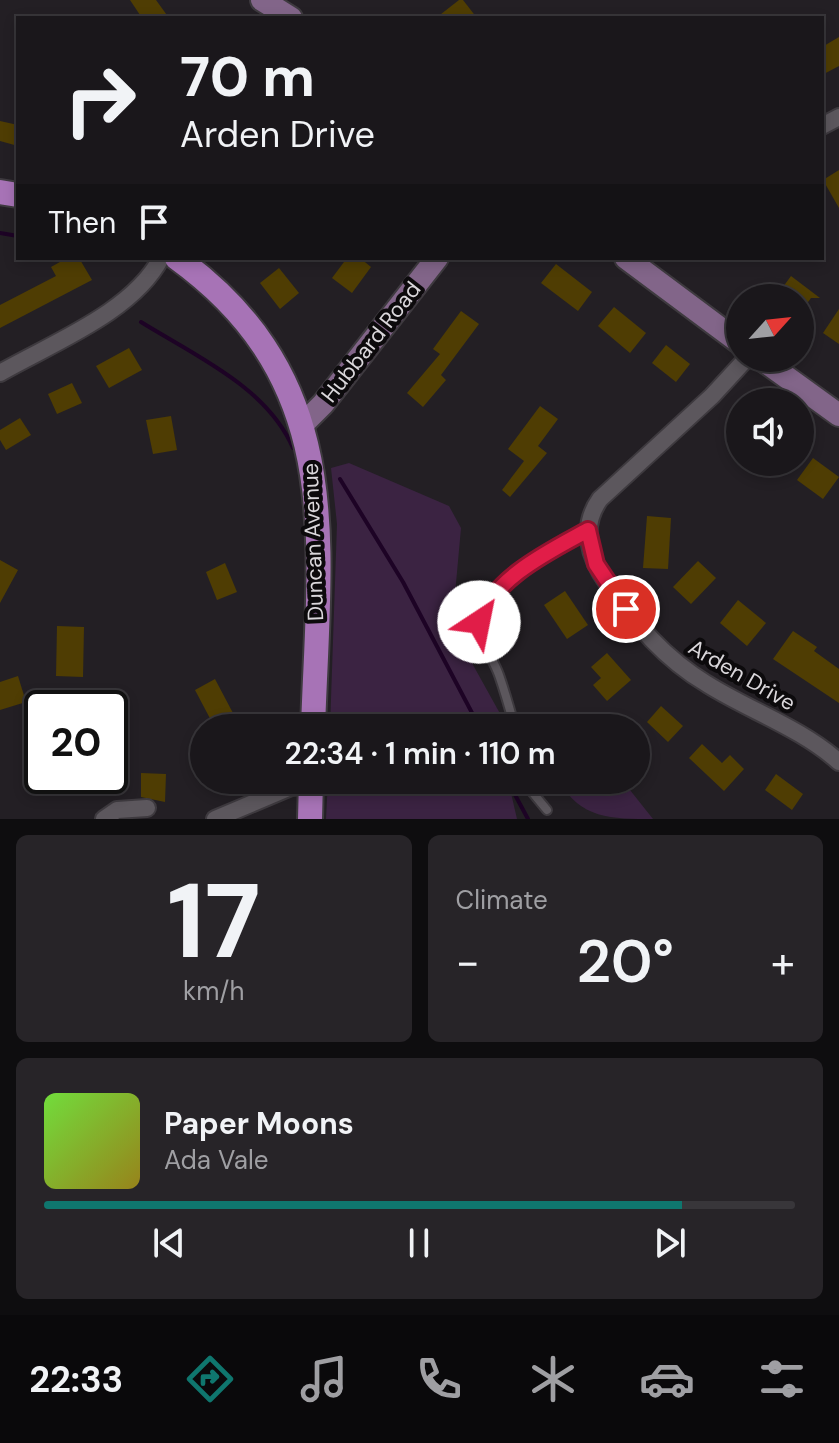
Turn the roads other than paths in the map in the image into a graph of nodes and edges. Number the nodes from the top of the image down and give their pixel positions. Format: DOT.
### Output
graph roads {
  1 [pos="262,0"];
  2 [pos="288,16"];
  3 [pos="160,260"];
  4 [pos="180,260"];
  5 [pos="435,260"];
  6 [pos="629,260"];
  7 [pos="726,333"];
  8 [pos="734,372"];
  9 [pos="779,372"];
  10 [pos="0,373"];
  11 [pos="839,415"];
  12 [pos="303,424"];
  13 [pos="588,530"];
  14 [pos="313,714"];
  15 [pos="511,714"];
  16 [pos="839,762"];
  17 [pos="274,794"];
  18 [pos="311,794"];
  19 [pos="534,794"];
  20 [pos="147,808"];
  21 [pos="547,810"];
  22 [pos="104,819"];
  23 [pos="215,819"];
  24 [pos="310,819"];
  1 -- 2 [label="street"];
  3 -- 10 [label="street"];
  4 -- 12 [label="main road, Duncan Avenue"];
  5 -- 12 [label="street, Hubbard Road"];
  6 -- 7 [label="street"];
  8 -- 13 [label="street"];
  9 -- 11 [label="street"];
  12 -- 14 [label="main road, Duncan Avenue"];
  13 -- 15 [label="lane"];
  13 -- 16 [label="street, Arden Drive"];
  17 -- 23 [label="street"];
  18 -- 24 [label="main road"];
  19 -- 21 [label="lane"];
  20 -- 22 [label="street"];
}
